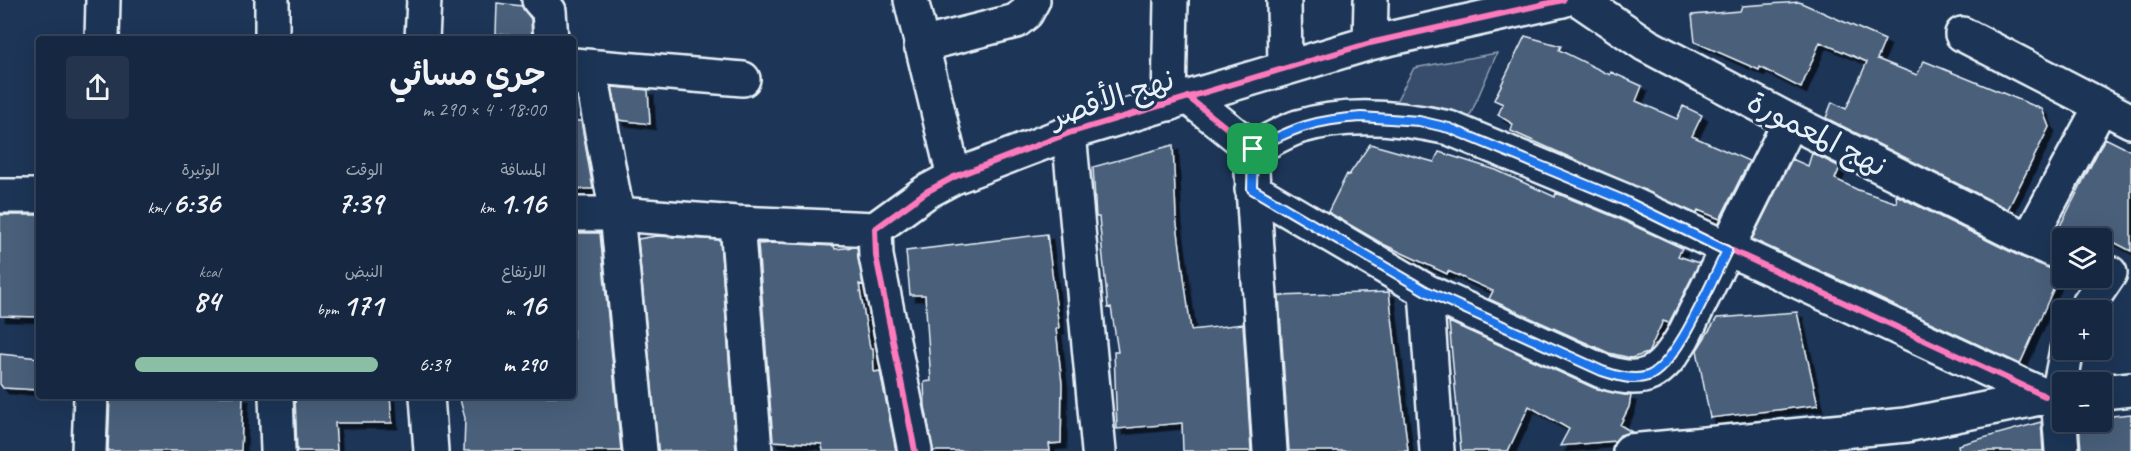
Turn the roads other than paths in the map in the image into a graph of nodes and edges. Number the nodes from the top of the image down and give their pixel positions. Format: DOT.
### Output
graph roads {
  1 [pos="103,0"];
  2 [pos="272,0"];
  3 [pos="424,0"];
  4 [pos="539,0"];
  5 [pos="911,0"];
  6 [pos="1033,0"];
  7 [pos="1171,0"];
  8 [pos="1284,0"];
  9 [pos="1371,0"];
  10 [pos="1563,0"];
  11 [pos="1580,0"];
  12 [pos="1962,34"];
  13 [pos="102,36"];
  14 [pos="272,36"];
  15 [pos="422,36"];
  16 [pos="551,36"];
  17 [pos="1370,43"];
  18 [pos="921,45"];
  19 [pos="576,67"];
  20 [pos="1285,68"];
  21 [pos="576,69"];
  22 [pos="743,80"];
  23 [pos="1179,100"];
  24 [pos="2102,106"];
  25 [pos="1790,121"];
  26 [pos="2131,121"];
  27 [pos="1069,133"];
  28 [pos="1253,149"];
  29 [pos="954,177"];
  30 [pos="1252,189"];
  31 [pos="0,196"];
  32 [pos="36,196"];
  33 [pos="576,214"];
  34 [pos="617,214"];
  35 [pos="737,223"];
  36 [pos="875,229"];
  37 [pos="2029,240"];
  38 [pos="2052,250"];
  39 [pos="1727,251"];
  40 [pos="2114,275"];
  41 [pos="1426,291"];
  42 [pos="2093,300"];
  43 [pos="2131,389"];
  44 [pos="2112,391"];
  45 [pos="2052,395"];
  46 [pos="2052,397"];
  47 [pos="91,399"];
  48 [pos="276,399"];
  49 [pos="427,399"];
  50 [pos="2060,432"];
  51 [pos="88,451"];
  52 [pos="278,451"];
  53 [pos="431,451"];
  54 [pos="640,451"];
  55 [pos="755,451"];
  56 [pos="915,451"];
  57 [pos="1099,451"];
  58 [pos="1270,451"];
  59 [pos="1437,451"];
  60 [pos="1630,451"];
  61 [pos="2062,451"];
  1 -- 13 [label="street"];
  2 -- 14 [label="street"];
  3 -- 15 [label="street"];
  4 -- 16 [label="street"];
  5 -- 18 [label="street"];
  6 -- 18 [label="street"];
  7 -- 23 [label="street"];
  8 -- 20 [label="street"];
  9 -- 17 [label="street"];
  10 -- 17 [label="street, نهج الأقصر"];
  11 -- 25 [label="street, نهج المعمورة"];
  12 -- 24 [label="street"];
  17 -- 20 [label="street, نهج الأقصر"];
  18 -- 29 [label="street"];
  19 -- 22 [label="street"];
  20 -- 23 [label="street, نهج الأقصر"];
  21 -- 34 [label="street"];
  23 -- 27 [label="street, نهج الأقصر"];
  23 -- 28 [label="street"];
  24 -- 26 [label="street"];
  24 -- 37 [label="street"];
  25 -- 37 [label="street, نهج المعمورة"];
  25 -- 39 [label="street"];
  27 -- 29 [label="street, نهج الأقصر"];
  27 -- 57 [label="street"];
  28 -- 30 [label="street"];
  28 -- 39 [label="street"];
  29 -- 36 [label="street, نهج الأقصر"];
  30 -- 41 [label="street"];
  30 -- 58 [label="street"];
  31 -- 32 [label="street"];
  33 -- 34 [label="street"];
  34 -- 35 [label="street"];
  34 -- 54 [label="street"];
  35 -- 36 [label="street"];
  35 -- 55 [label="street"];
  36 -- 56 [label="street"];
  37 -- 38 [label="street, نهج المعمورة"];
  39 -- 41 [label="street"];
  39 -- 45 [label="street"];
  40 -- 42 [label="street"];
  41 -- 59 [label="street"];
  43 -- 44 [label="street"];
  46 -- 60 [label="street"];
  47 -- 51 [label="street"];
  48 -- 52 [label="street"];
  49 -- 53 [label="street"];
  50 -- 61 [label="street"];
}
